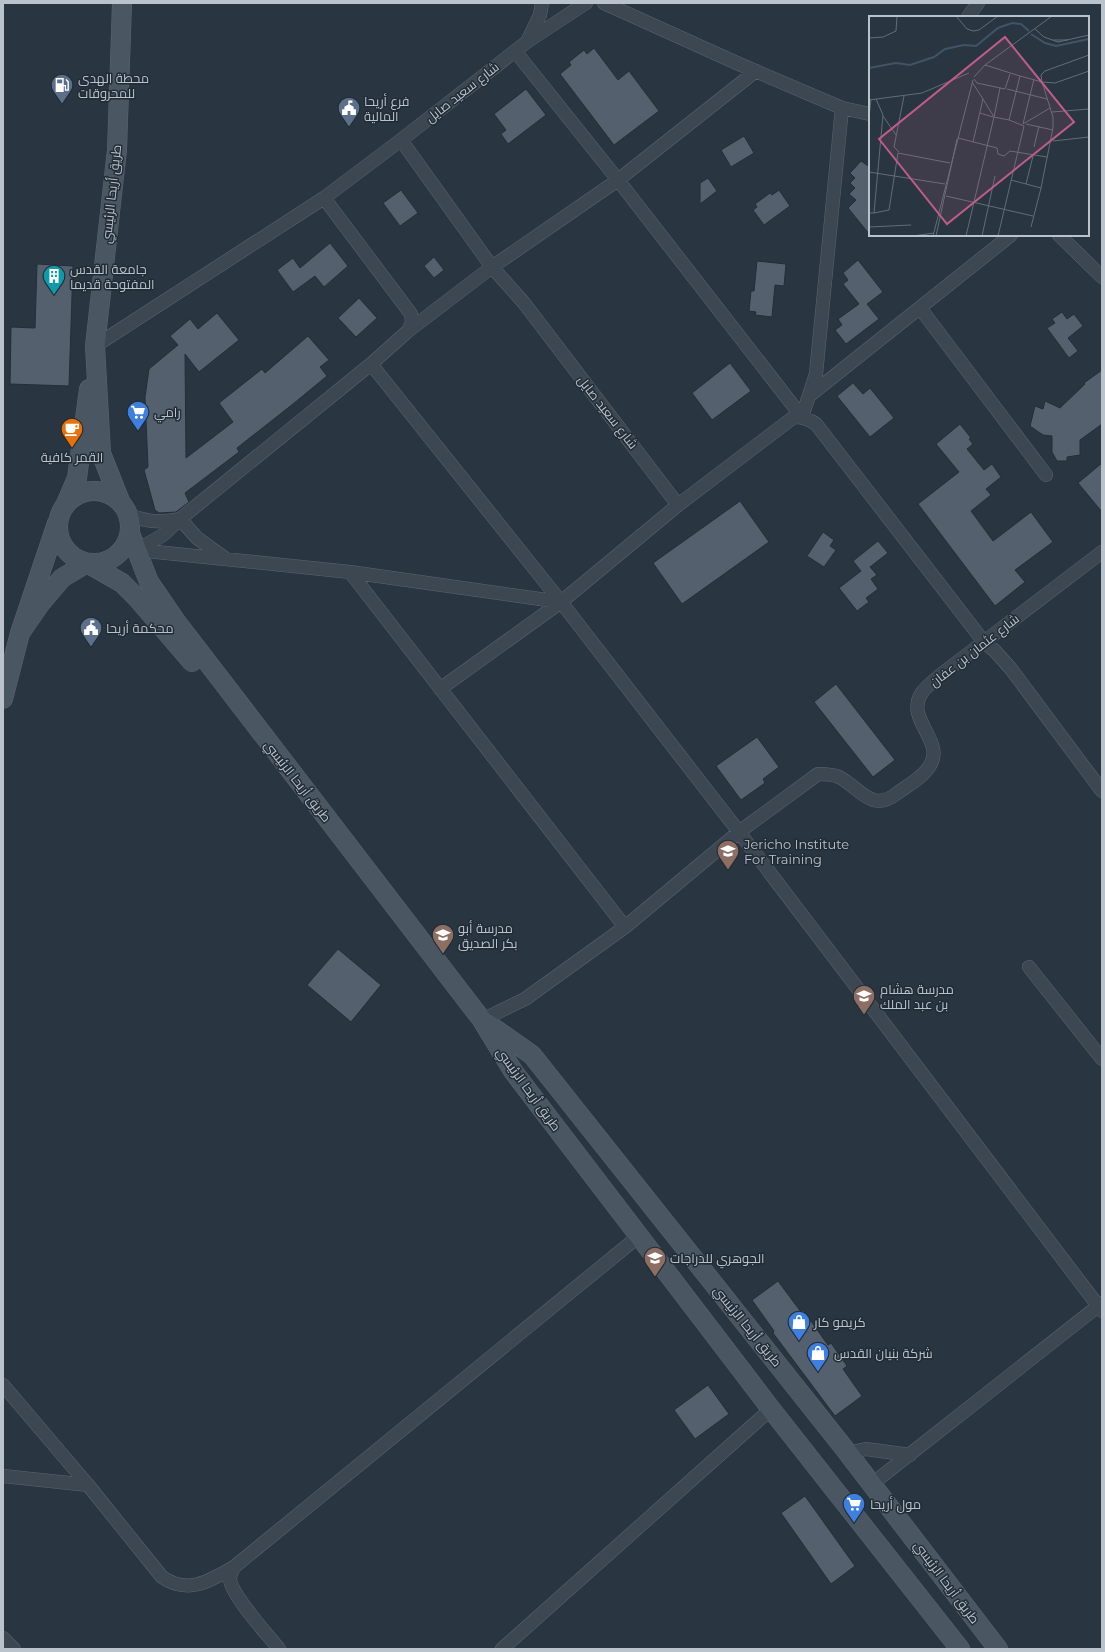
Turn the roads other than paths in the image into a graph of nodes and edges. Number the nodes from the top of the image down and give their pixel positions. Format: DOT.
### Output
graph roads {
  1 [pos="122,3"];
  2 [pos="542,3"];
  3 [pos="586,3"];
  4 [pos="604,3"];
  5 [pos="978,3"];
  6 [pos="969,16"];
  7 [pos="528,41"];
  8 [pos="515,51"];
  9 [pos="756,71"];
  10 [pos="842,108"];
  11 [pos="869,114"];
  12 [pos="401,140"];
  13 [pos="618,180"];
  14 [pos="324,198"];
  15 [pos="1010,236"];
  16 [pos="1060,236"];
  17 [pos="492,267"];
  18 [pos="1102,276"];
  19 [pos="920,308"];
  20 [pos="408,331"];
  21 [pos="95,346"];
  22 [pos="371,364"];
  23 [pos="809,396"];
  24 [pos="802,417"];
  25 [pos="1046,475"];
  26 [pos="678,505"];
  27 [pos="62,512"];
  28 [pos="180,519"];
  29 [pos="129,525"];
  30 [pos="1102,552"];
  31 [pos="226,559"];
  32 [pos="87,563"];
  33 [pos="350,572"];
  34 [pos="562,602"];
  35 [pos="20,633"];
  36 [pos="984,642"];
  37 [pos="440,688"];
  38 [pos="3,699"];
  39 [pos="268,742"];
  40 [pos="1102,791"];
  41 [pos="739,832"];
  42 [pos="625,927"];
  43 [pos="1029,967"];
  44 [pos="482,1020"];
  45 [pos="1102,1059"];
  46 [pos="639,1236"];
  47 [pos="1101,1307"];
  48 [pos="3,1385"];
  49 [pos="772,1410"];
  50 [pos="848,1452"];
  51 [pos="910,1455"];
  52 [pos="3,1476"];
  53 [pos="88,1484"];
  54 [pos="872,1484"];
  55 [pos="234,1567"];
  56 [pos="3,1638"];
  57 [pos="14,1649"];
  58 [pos="279,1649"];
  59 [pos="502,1649"];
  60 [pos="960,1649"];
  61 [pos="998,1649"];
  1 -- 21 [label="main road, طريق أريحا الرئيسي"];
  2 -- 7 [label="street"];
  3 -- 7 [label="street, شارع سعيد صايل"];
  4 -- 9 [label="street"];
  5 -- 6 [label="street"];
  7 -- 8 [label="street, شارع سعيد صايل"];
  8 -- 12 [label="street, شارع سعيد صايل"];
  8 -- 13 [label="street"];
  9 -- 10 [label="street"];
  9 -- 13 [label="street"];
  10 -- 11 [label="street"];
  10 -- 23 [label="street"];
  12 -- 14 [label="street"];
  12 -- 17 [label="street, شارع سعيد صايل"];
  13 -- 17 [label="street"];
  13 -- 24 [label="street"];
  14 -- 20 [label="street"];
  14 -- 21 [label="street"];
  15 -- 19 [label="street"];
  16 -- 18 [label="street"];
  17 -- 20 [label="street"];
  17 -- 26 [label="street, شارع سعيد صايل"];
  19 -- 23 [label="street"];
  19 -- 25 [label="street"];
  20 -- 22 [label="street"];
  21 -- 27 [label="main road"];
  21 -- 29 [label="main road, طريق أريحا الرئيسي"];
  22 -- 28 [label="street"];
  22 -- 34 [label="street"];
  23 -- 24 [label="street"];
  24 -- 26 [label="street"];
  24 -- 36 [label="street"];
  26 -- 34 [label="street"];
  27 -- 29 [label="main road"];
  27 -- 32 [label="main road"];
  27 -- 35 [label="main road"];
  28 -- 29 [label="street"];
  28 -- 29 [label="street"];
  28 -- 31 [label="street"];
  29 -- 31 [label="street"];
  29 -- 32 [label="main road"];
  29 -- 39 [label="main road, طريق أريحا الرئيسي"];
  30 -- 36 [label="street, شارع عثمان بن عفان"];
  31 -- 33 [label="street"];
  32 -- 35 [label="main road"];
  32 -- 39 [label="main road"];
  33 -- 34 [label="street"];
  33 -- 37 [label="street"];
  34 -- 37 [label="street"];
  34 -- 41 [label="street"];
  35 -- 38 [label="main road"];
  36 -- 40 [label="street"];
  36 -- 41 [label="street, شارع عثمان بن عفان"];
  37 -- 42 [label="street"];
  39 -- 44 [label="main road, طريق أريحا الرئيسي"];
  41 -- 42 [label="street"];
  41 -- 47 [label="street"];
  42 -- 44 [label="street"];
  43 -- 45 [label="street"];
  44 -- 46 [label="main road, طريق أريحا الرئيسي"];
  44 -- 50 [label="main road, طريق أريحا الرئيسي"];
  46 -- 49 [label="main road, طريق أريحا الرئيسي"];
  46 -- 55 [label="street"];
  47 -- 51 [label="street"];
  48 -- 53 [label="street"];
  49 -- 59 [label="street"];
  49 -- 60 [label="main road, طريق أريحا الرئيسي"];
  50 -- 51 [label="street"];
  50 -- 54 [label="main road, طريق أريحا الرئيسي"];
  51 -- 54 [label="street"];
  52 -- 53 [label="street"];
  53 -- 55 [label="street"];
  54 -- 61 [label="main road, طريق أريحا الرئيسي"];
  55 -- 58 [label="street"];
  56 -- 57 [label="street"];
}
